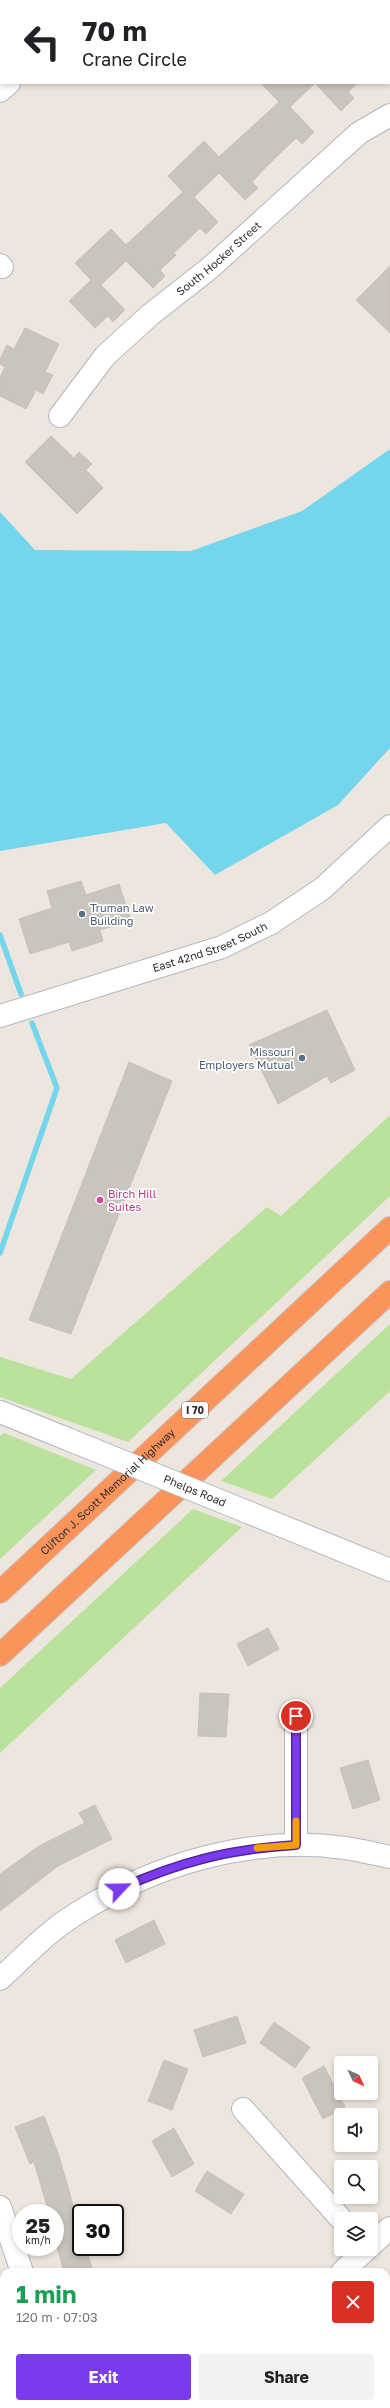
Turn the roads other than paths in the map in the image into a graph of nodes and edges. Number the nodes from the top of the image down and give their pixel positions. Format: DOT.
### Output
graph roads {
  1 [pos="390,115"];
  2 [pos="60,416"];
  3 [pos="390,826"];
  4 [pos="0,1016"];
  5 [pos="390,1228"];
  6 [pos="390,1292"];
  7 [pos="0,1412"];
  8 [pos="390,1570"];
  9 [pos="0,1592"];
  10 [pos="0,1655"];
  11 [pos="296,1716"];
  12 [pos="296,1845"];
  13 [pos="390,1857"];
  14 [pos="0,1980"];
  15 [pos="244,2109"];
  16 [pos="0,2207"];
  17 [pos="334,2212"];
  18 [pos="390,2228"];
  19 [pos="378,2239"];
  20 [pos="359,2256"];
  21 [pos="21,2268"];
  22 [pos="346,2268"];
  1 -- 2 [label="street, South Hocker Street"];
  3 -- 4 [label="street, East 42nd Street South"];
  5 -- 9 [label="highway, Clifton J. Scott Memorial Highway / I 70"];
  6 -- 10 [label="highway"];
  7 -- 8 [label="street, Phelps Road, bridge"];
  11 -- 12 [label="street"];
  12 -- 13 [label="street"];
  12 -- 14 [label="street"];
  15 -- 17 [label="street"];
  16 -- 21 [label="street"];
  18 -- 19 [label="street"];
  20 -- 22 [label="street"];
}
